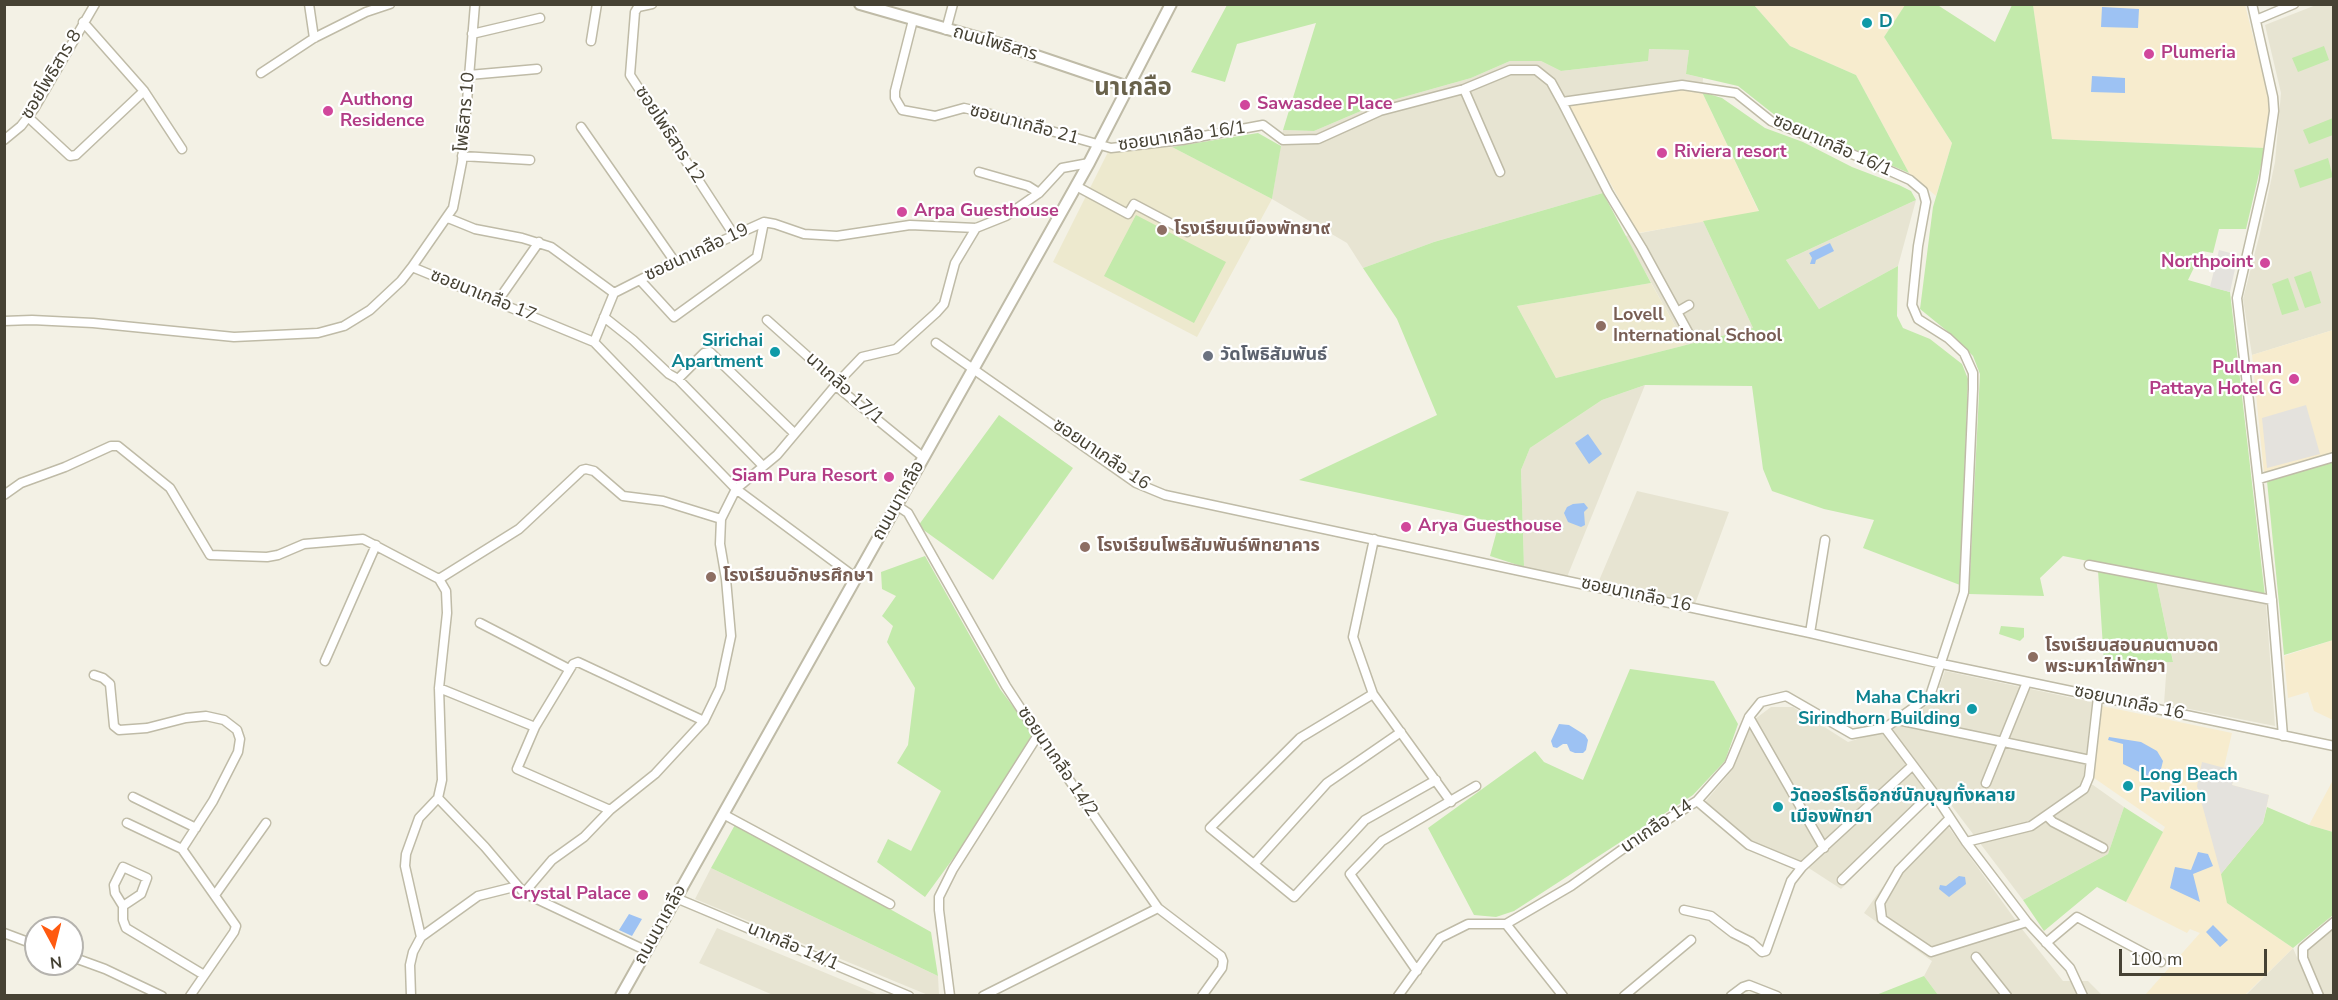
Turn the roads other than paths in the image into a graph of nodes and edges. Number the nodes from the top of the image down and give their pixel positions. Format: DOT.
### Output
graph roads {
  1 [pos="95,4"];
  2 [pos="309,4"];
  3 [pos="390,4"];
  4 [pos="475,4"];
  5 [pos="597,4"];
  6 [pos="652,4"];
  7 [pos="860,4"];
  8 [pos="953,4"];
  9 [pos="1171,4"];
  10 [pos="2252,4"];
  11 [pos="2294,4"];
  12 [pos="366,8"];
  13 [pos="540,18"];
  14 [pos="912,20"];
  15 [pos="2256,20"];
  16 [pos="83,22"];
  17 [pos="946,30"];
  18 [pos="472,34"];
  19 [pos="314,38"];
  20 [pos="591,41"];
  21 [pos="537,69"];
  22 [pos="261,73"];
  23 [pos="469,75"];
  24 [pos="1128,87"];
  25 [pos="1464,89"];
  26 [pos="144,91"];
  27 [pos="1562,102"];
  28 [pos="28,117"];
  29 [pos="581,127"];
  30 [pos="4,140"];
  31 [pos="1098,145"];
  32 [pos="182,149"];
  33 [pos="462,156"];
  34 [pos="530,160"];
  35 [pos="1089,163"];
  36 [pos="979,172"];
  37 [pos="1500,172"];
  38 [pos="1076,186"];
  39 [pos="1039,193"];
  40 [pos="448,218"];
  41 [pos="764,222"];
  42 [pos="976,228"];
  43 [pos="1187,232"];
  44 [pos="734,234"];
  45 [pos="539,243"];
  46 [pos="675,262"];
  47 [pos="412,267"];
  48 [pos="640,280"];
  49 [pos="614,293"];
  50 [pos="497,302"];
  51 [pos="1689,305"];
  52 [pos="1677,312"];
  53 [pos="604,317"];
  54 [pos="767,320"];
  55 [pos="4,321"];
  56 [pos="1689,334"];
  57 [pos="594,342"];
  58 [pos="936,343"];
  59 [pos="973,367"];
  60 [pos="678,379"];
  61 [pos="836,386"];
  62 [pos="794,434"];
  63 [pos="923,457"];
  64 [pos="2334,457"];
  65 [pos="762,465"];
  66 [pos="2259,480"];
  67 [pos="736,489"];
  68 [pos="4,495"];
  69 [pos="896,505"];
  70 [pos="721,519"];
  71 [pos="1374,539"];
  72 [pos="1825,540"];
  73 [pos="376,545"];
  74 [pos="2089,565"];
  75 [pos="856,578"];
  76 [pos="439,579"];
  77 [pos="2272,600"];
  78 [pos="480,623"];
  79 [pos="1810,633"];
  80 [pos="325,661"];
  81 [pos="1942,664"];
  82 [pos="569,669"];
  83 [pos="94,675"];
  84 [pos="2027,682"];
  85 [pos="439,688"];
  86 [pos="1373,694"];
  87 [pos="2098,697"];
  88 [pos="1749,717"];
  89 [pos="1898,720"];
  90 [pos="704,721"];
  91 [pos="535,727"];
  92 [pos="1885,728"];
  93 [pos="1401,732"];
  94 [pos="1038,735"];
  95 [pos="2283,736"];
  96 [pos="2002,741"];
  97 [pos="2334,746"];
  98 [pos="2090,760"];
  99 [pos="1912,766"];
  100 [pos="1436,780"];
  101 [pos="1986,783"];
  102 [pos="1476,786"];
  103 [pos="1933,792"];
  104 [pos="133,797"];
  105 [pos="438,798"];
  106 [pos="1451,801"];
  107 [pos="1697,801"];
  108 [pos="610,810"];
  109 [pos="723,814"];
  110 [pos="2047,816"];
  111 [pos="1950,818"];
  112 [pos="127,823"];
  113 [pos="266,823"];
  114 [pos="196,828"];
  115 [pos="1966,842"];
  116 [pos="1824,848"];
  117 [pos="2103,848"];
  118 [pos="182,849"];
  119 [pos="1254,864"];
  120 [pos="1802,867"];
  121 [pos="1842,880"];
  122 [pos="521,890"];
  123 [pos="215,895"];
  124 [pos="676,898"];
  125 [pos="890,904"];
  126 [pos="123,906"];
  127 [pos="1158,908"];
  128 [pos="1684,910"];
  129 [pos="2027,922"];
  130 [pos="2334,922"];
  131 [pos="1506,924"];
  132 [pos="4,933"];
  133 [pos="421,937"];
  134 [pos="24,940"];
  135 [pos="1691,940"];
  136 [pos="2046,944"];
  137 [pos="647,951"];
  138 [pos="1976,957"];
  139 [pos="84,961"];
  140 [pos="2161,962"];
  141 [pos="1417,971"];
  142 [pos="204,975"];
  143 [pos="162,996"];
  144 [pos="190,996"];
  145 [pos="411,996"];
  146 [pos="621,996"];
  147 [pos="909,996"];
  148 [pos="950,996"];
  149 [pos="983,996"];
  150 [pos="1202,996"];
  151 [pos="1398,996"];
  152 [pos="1563,996"];
  153 [pos="1624,996"];
  154 [pos="1731,996"];
  155 [pos="1777,996"];
  156 [pos="2007,996"];
  157 [pos="2083,996"];
  158 [pos="2319,996"];
  1 -- 16 [label="street, ซอยโพธิสาร 8"];
  2 -- 19 [label="street"];
  3 -- 12 [label="street"];
  4 -- 18 [label="street, โพธิสาร 10"];
  5 -- 20 [label="street"];
  6 -- 44 [label="street, ซอยโพธิสาร 12"];
  7 -- 14 [label="street, ถนนโพธิสาร"];
  8 -- 17 [label="street"];
  9 -- 24 [label="street, ถนนนาเกลือ"];
  10 -- 15 [label="street"];
  11 -- 15 [label="street"];
  12 -- 19 [label="street"];
  13 -- 18 [label="street"];
  14 -- 17 [label="street, ถนนโพธิสาร"];
  14 -- 31 [label="street, ซอยนาเกลือ 21"];
  15 -- 66 [label="street"];
  16 -- 26 [label="street"];
  16 -- 28 [label="street, ซอยโพธิสาร 8"];
  17 -- 24 [label="street, ถนนโพธิสาร"];
  18 -- 23 [label="street, โพธิสาร 10"];
  19 -- 22 [label="street"];
  21 -- 23 [label="street"];
  23 -- 33 [label="street, โพธิสาร 10"];
  24 -- 31 [label="street, ถนนนาเกลือ"];
  25 -- 27 [label="street, ซอยนาเกลือ 16/1"];
  25 -- 31 [label="street, ซอยนาเกลือ 16/1"];
  25 -- 37 [label="street"];
  26 -- 28 [label="street"];
  26 -- 32 [label="street"];
  27 -- 52 [label="street"];
  27 -- 81 [label="street, ซอยนาเกลือ 16/1"];
  28 -- 30 [label="street, ซอยโพธิสาร 8"];
  29 -- 46 [label="street"];
  31 -- 35 [label="street, ถนนนาเกลือ"];
  33 -- 34 [label="street"];
  33 -- 40 [label="street, โพธิสาร 10"];
  35 -- 38 [label="street, ถนนนาเกลือ"];
  35 -- 39 [label="street, ซอยนาเกลือ 19"];
  36 -- 39 [label="street"];
  38 -- 43 [label="street"];
  38 -- 59 [label="street, ถนนนาเกลือ"];
  39 -- 42 [label="street, ซอยนาเกลือ 19"];
  40 -- 45 [label="street"];
  40 -- 47 [label="street"];
  41 -- 42 [label="street, ซอยนาเกลือ 19"];
  41 -- 44 [label="street, ซอยนาเกลือ 19"];
  41 -- 48 [label="street"];
  42 -- 61 [label="street"];
  44 -- 46 [label="street, ซอยนาเกลือ 19"];
  45 -- 49 [label="street"];
  45 -- 50 [label="street"];
  46 -- 48 [label="street, ซอยนาเกลือ 19"];
  47 -- 50 [label="street, ซอยนาเกลือ 17"];
  47 -- 55 [label="street, ซอยนาเกลือ 17"];
  48 -- 49 [label="street, ซอยนาเกลือ 19"];
  49 -- 53 [label="street"];
  50 -- 57 [label="street, ซอยนาเกลือ 17"];
  51 -- 52 [label="street"];
  52 -- 56 [label="street"];
  53 -- 57 [label="street"];
  53 -- 60 [label="street"];
  54 -- 61 [label="street, นาเกลือ 17/1"];
  57 -- 67 [label="street, ซอยนาเกลือ 17"];
  58 -- 59 [label="street, ซอยนาเกลือ 16"];
  59 -- 63 [label="street, ถนนนาเกลือ"];
  59 -- 71 [label="street, ซอยนาเกลือ 16"];
  60 -- 62 [label="street"];
  60 -- 65 [label="street"];
  61 -- 62 [label="street"];
  61 -- 63 [label="street, นาเกลือ 17/1"];
  62 -- 65 [label="street"];
  63 -- 69 [label="street, ถนนนาเกลือ"];
  64 -- 66 [label="street"];
  65 -- 67 [label="street"];
  66 -- 77 [label="street"];
  67 -- 70 [label="street"];
  67 -- 75 [label="street, ซอยนาเกลือ 17"];
  68 -- 73 [label="street"];
  69 -- 75 [label="street, ถนนนาเกลือ"];
  69 -- 94 [label="street, ซอยนาเกลือ 14/2"];
  70 -- 76 [label="street"];
  70 -- 90 [label="street"];
  71 -- 79 [label="street, ซอยนาเกลือ 16"];
  71 -- 86 [label="street"];
  72 -- 79 [label="street"];
  73 -- 76 [label="street"];
  73 -- 80 [label="street"];
  74 -- 77 [label="street"];
  75 -- 109 [label="street, ถนนนาเกลือ"];
  76 -- 85 [label="street"];
  77 -- 95 [label="street"];
  78 -- 82 [label="street"];
  79 -- 81 [label="street, ซอยนาเกลือ 16"];
  81 -- 84 [label="street, ซอยนาเกลือ 16"];
  81 -- 89 [label="street, นาเกลือ 14"];
  82 -- 90 [label="street"];
  82 -- 91 [label="street"];
  83 -- 114 [label="street"];
  84 -- 87 [label="street, ซอยนาเกลือ 16"];
  84 -- 96 [label="street"];
  85 -- 91 [label="street"];
  85 -- 105 [label="street"];
  86 -- 93 [label="street"];
  86 -- 119 [label="street"];
  87 -- 95 [label="street, ซอยนาเกลือ 16"];
  87 -- 98 [label="street"];
  88 -- 92 [label="street, นาเกลือ 14"];
  88 -- 107 [label="street, นาเกลือ 14"];
  88 -- 116 [label="street"];
  89 -- 92 [label="street, นาเกลือ 14"];
  89 -- 96 [label="street"];
  90 -- 108 [label="street"];
  91 -- 108 [label="street"];
  92 -- 99 [label="street"];
  93 -- 100 [label="street"];
  93 -- 119 [label="street"];
  94 -- 127 [label="street, ซอยนาเกลือ 14/2"];
  94 -- 148 [label="street"];
  95 -- 97 [label="street, ซอยนาเกลือ 16"];
  96 -- 98 [label="street"];
  96 -- 101 [label="street"];
  98 -- 110 [label="street"];
  99 -- 103 [label="street"];
  99 -- 116 [label="street"];
  100 -- 106 [label="street"];
  100 -- 119 [label="street"];
  102 -- 106 [label="street"];
  103 -- 111 [label="street"];
  103 -- 121 [label="street"];
  104 -- 114 [label="street"];
  105 -- 122 [label="street"];
  105 -- 133 [label="street"];
  106 -- 141 [label="street"];
  107 -- 120 [label="street"];
  107 -- 131 [label="street, นาเกลือ 14"];
  108 -- 122 [label="street"];
  109 -- 124 [label="street, ถนนนาเกลือ"];
  109 -- 125 [label="street"];
  110 -- 115 [label="street"];
  110 -- 117 [label="street"];
  111 -- 115 [label="street"];
  111 -- 129 [label="street"];
  112 -- 118 [label="street"];
  113 -- 123 [label="street"];
  114 -- 118 [label="street"];
  115 -- 129 [label="street"];
  116 -- 120 [label="street"];
  118 -- 123 [label="street"];
  120 -- 128 [label="street"];
  122 -- 133 [label="street"];
  122 -- 137 [label="street"];
  123 -- 142 [label="street"];
  124 -- 137 [label="street, ถนนนาเกลือ"];
  124 -- 147 [label="street, นาเกลือ 14/1"];
  126 -- 126 [label="street"];
  126 -- 142 [label="street"];
  127 -- 149 [label="street"];
  127 -- 150 [label="street, ซอยนาเกลือ 14/2"];
  129 -- 136 [label="street"];
  130 -- 158 [label="street"];
  131 -- 141 [label="street"];
  131 -- 152 [label="street"];
  132 -- 134 [label="street"];
  133 -- 145 [label="street"];
  135 -- 153 [label="street"];
  136 -- 140 [label="street"];
  136 -- 157 [label="street"];
  137 -- 146 [label="street, ถนนนาเกลือ"];
  138 -- 156 [label="street"];
  139 -- 143 [label="street"];
  141 -- 151 [label="street"];
  142 -- 144 [label="street"];
  154 -- 155 [label="street"];
}
